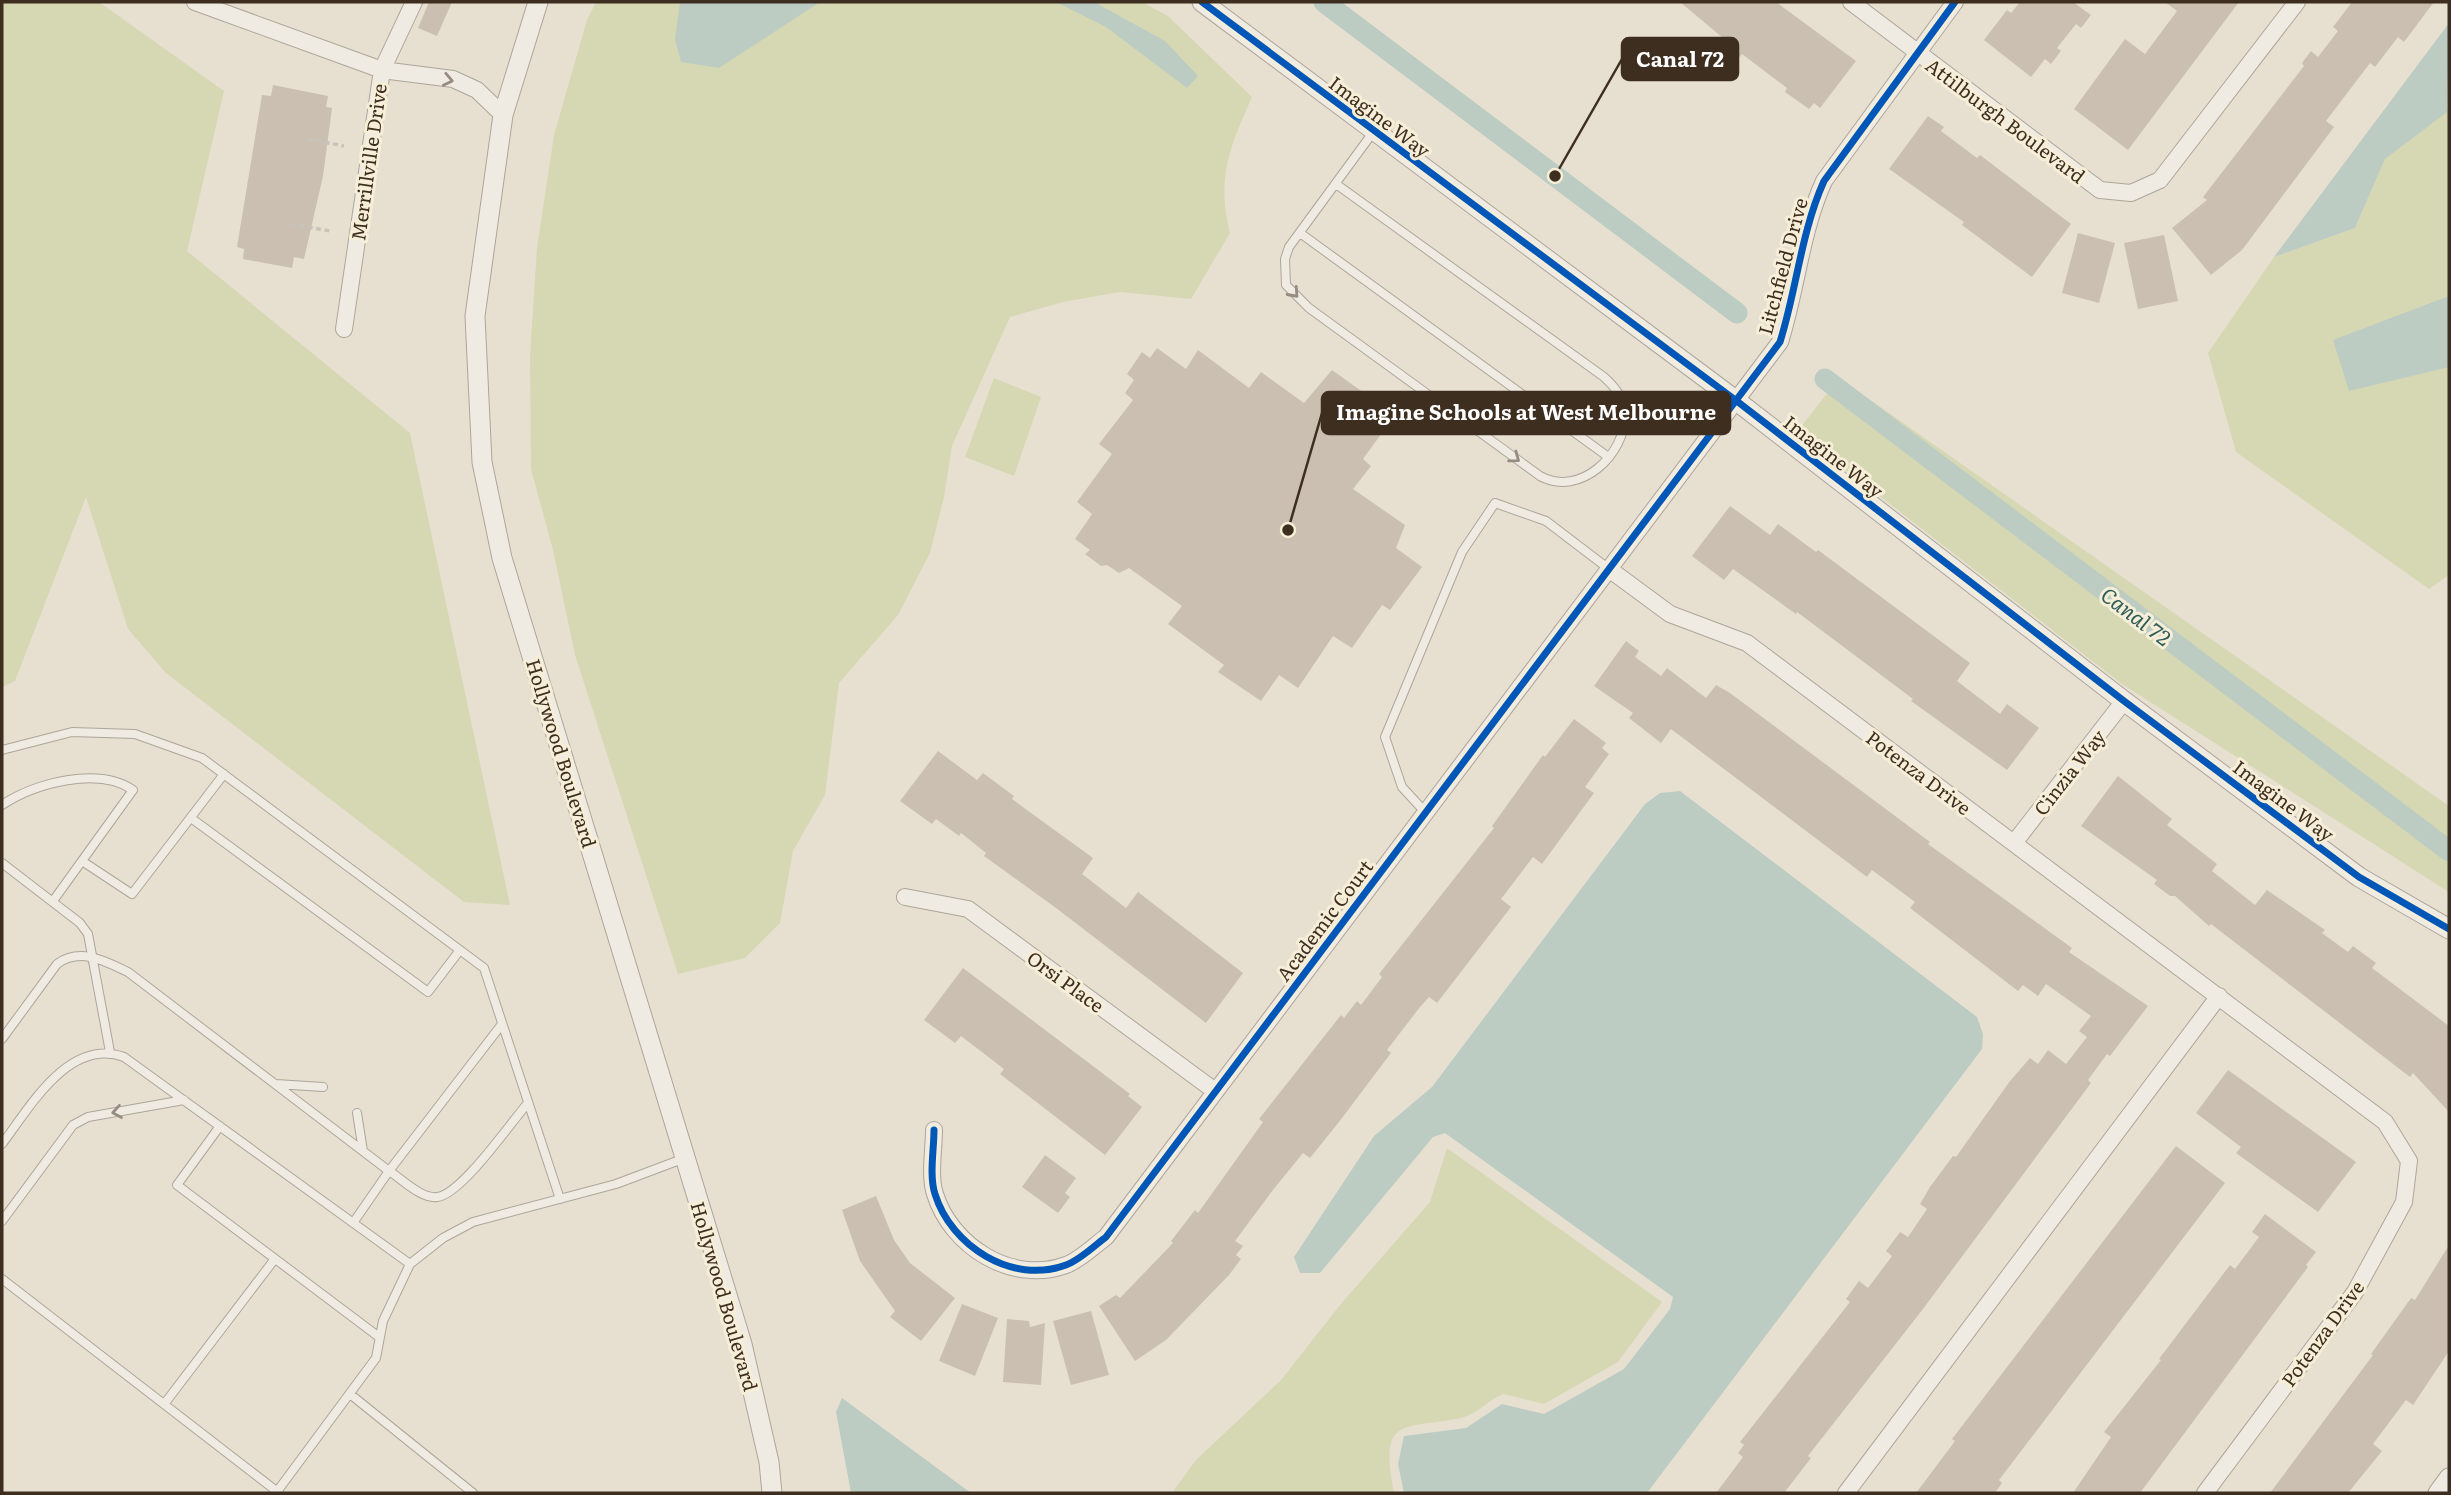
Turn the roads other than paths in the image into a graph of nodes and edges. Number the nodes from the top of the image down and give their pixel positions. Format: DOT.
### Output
graph roads {
  1 [pos="195,2"];
  2 [pos="414,2"];
  3 [pos="538,2"];
  4 [pos="1202,2"];
  5 [pos="1851,2"];
  6 [pos="1955,2"];
  7 [pos="2297,2"];
  8 [pos="1918,52"];
  9 [pos="382,70"];
  10 [pos="503,115"];
  11 [pos="1374,131"];
  12 [pos="1336,184"];
  13 [pos="1300,233"];
  14 [pos="344,329"];
  15 [pos="1738,402"];
  16 [pos="1607,456"];
  17 [pos="1609,569"];
  18 [pos="2124,701"];
  19 [pos="2,750"];
  20 [pos="224,774"];
  21 [pos="2,804"];
  22 [pos="1425,812"];
  23 [pos="191,818"];
  24 [pos="2014,843"];
  25 [pos="82,861"];
  26 [pos="2,863"];
  27 [pos="905,897"];
  28 [pos="53,901"];
  29 [pos="2449,929"];
  30 [pos="460,950"];
  31 [pos="92,956"];
  32 [pos="2218,996"];
  33 [pos="502,1024"];
  34 [pos="2,1039"];
  35 [pos="110,1052"];
  36 [pos="276,1084"];
  37 [pos="323,1087"];
  38 [pos="1215,1091"];
  39 [pos="184,1100"];
  40 [pos="528,1102"];
  41 [pos="357,1113"];
  42 [pos="220,1126"];
  43 [pos="934,1130"];
  44 [pos="2,1144"];
  45 [pos="363,1151"];
  46 [pos="685,1158"];
  47 [pos="389,1171"];
  48 [pos="560,1199"];
  49 [pos="2,1221"];
  50 [pos="353,1223"];
  51 [pos="274,1260"];
  52 [pos="410,1264"];
  53 [pos="2,1279"];
  54 [pos="379,1337"];
  55 [pos="350,1394"];
  56 [pos="165,1404"];
  57 [pos="2449,1478"];
  58 [pos="277,1493"];
  59 [pos="472,1493"];
  60 [pos="772,1493"];
  61 [pos="1846,1493"];
  62 [pos="2205,1493"];
  63 [pos="2438,1493"];
  1 -- 9 [label="street"];
  2 -- 9 [label="street, Merrillville Drive"];
  3 -- 10 [label="street, Hollywood Boulevard"];
  4 -- 11 [label="street, Imagine Way"];
  5 -- 8 [label="street, Attilburgh Boulevard"];
  6 -- 8 [label="street, Litchfield Drive"];
  7 -- 8 [label="street, Attilburgh Boulevard"];
  8 -- 15 [label="street, Litchfield Drive"];
  9 -- 10 [label="street, one-way"];
  9 -- 14 [label="street, Merrillville Drive"];
  10 -- 46 [label="street, Hollywood Boulevard"];
  11 -- 12 [label="lane"];
  11 -- 15 [label="street, Imagine Way"];
  12 -- 13 [label="lane"];
  12 -- 16 [label="lane"];
  13 -- 16 [label="lane"];
  13 -- 16 [label="lane, one-way"];
  15 -- 17 [label="street, Academic Court"];
  15 -- 18 [label="street, Imagine Way"];
  17 -- 22 [label="street, Academic Court"];
  17 -- 22 [label="lane"];
  17 -- 24 [label="street, Potenza Drive"];
  18 -- 24 [label="street, Cinzia Way"];
  18 -- 29 [label="street, Imagine Way"];
  19 -- 20 [label="lane"];
  20 -- 23 [label="lane"];
  20 -- 30 [label="lane"];
  21 -- 25 [label="lane"];
  22 -- 38 [label="street, Academic Court"];
  23 -- 25 [label="lane"];
  23 -- 30 [label="lane"];
  24 -- 32 [label="street, Potenza Drive"];
  25 -- 28 [label="lane"];
  26 -- 28 [label="lane"];
  27 -- 38 [label="street, Orsi Place"];
  28 -- 31 [label="lane"];
  30 -- 33 [label="lane"];
  31 -- 34 [label="lane"];
  31 -- 35 [label="lane"];
  31 -- 36 [label="lane"];
  32 -- 61 [label="street"];
  32 -- 62 [label="street, Potenza Drive"];
  33 -- 40 [label="lane"];
  33 -- 47 [label="lane"];
  35 -- 39 [label="lane"];
  35 -- 44 [label="lane"];
  36 -- 37 [label="lane"];
  36 -- 45 [label="lane"];
  38 -- 43 [label="street, Academic Court"];
  39 -- 42 [label="lane"];
  39 -- 49 [label="lane, one-way"];
  40 -- 47 [label="lane"];
  40 -- 48 [label="lane"];
  41 -- 45 [label="lane"];
  42 -- 50 [label="lane"];
  42 -- 51 [label="lane"];
  45 -- 47 [label="lane"];
  46 -- 48 [label="lane"];
  46 -- 60 [label="street, Hollywood Boulevard"];
  47 -- 50 [label="lane"];
  48 -- 52 [label="lane"];
  50 -- 52 [label="lane"];
  51 -- 54 [label="lane"];
  51 -- 56 [label="lane"];
  52 -- 54 [label="lane"];
  53 -- 56 [label="lane"];
  54 -- 55 [label="lane"];
  55 -- 58 [label="lane"];
  55 -- 59 [label="lane"];
  56 -- 58 [label="lane"];
  57 -- 63 [label="street"];
}
